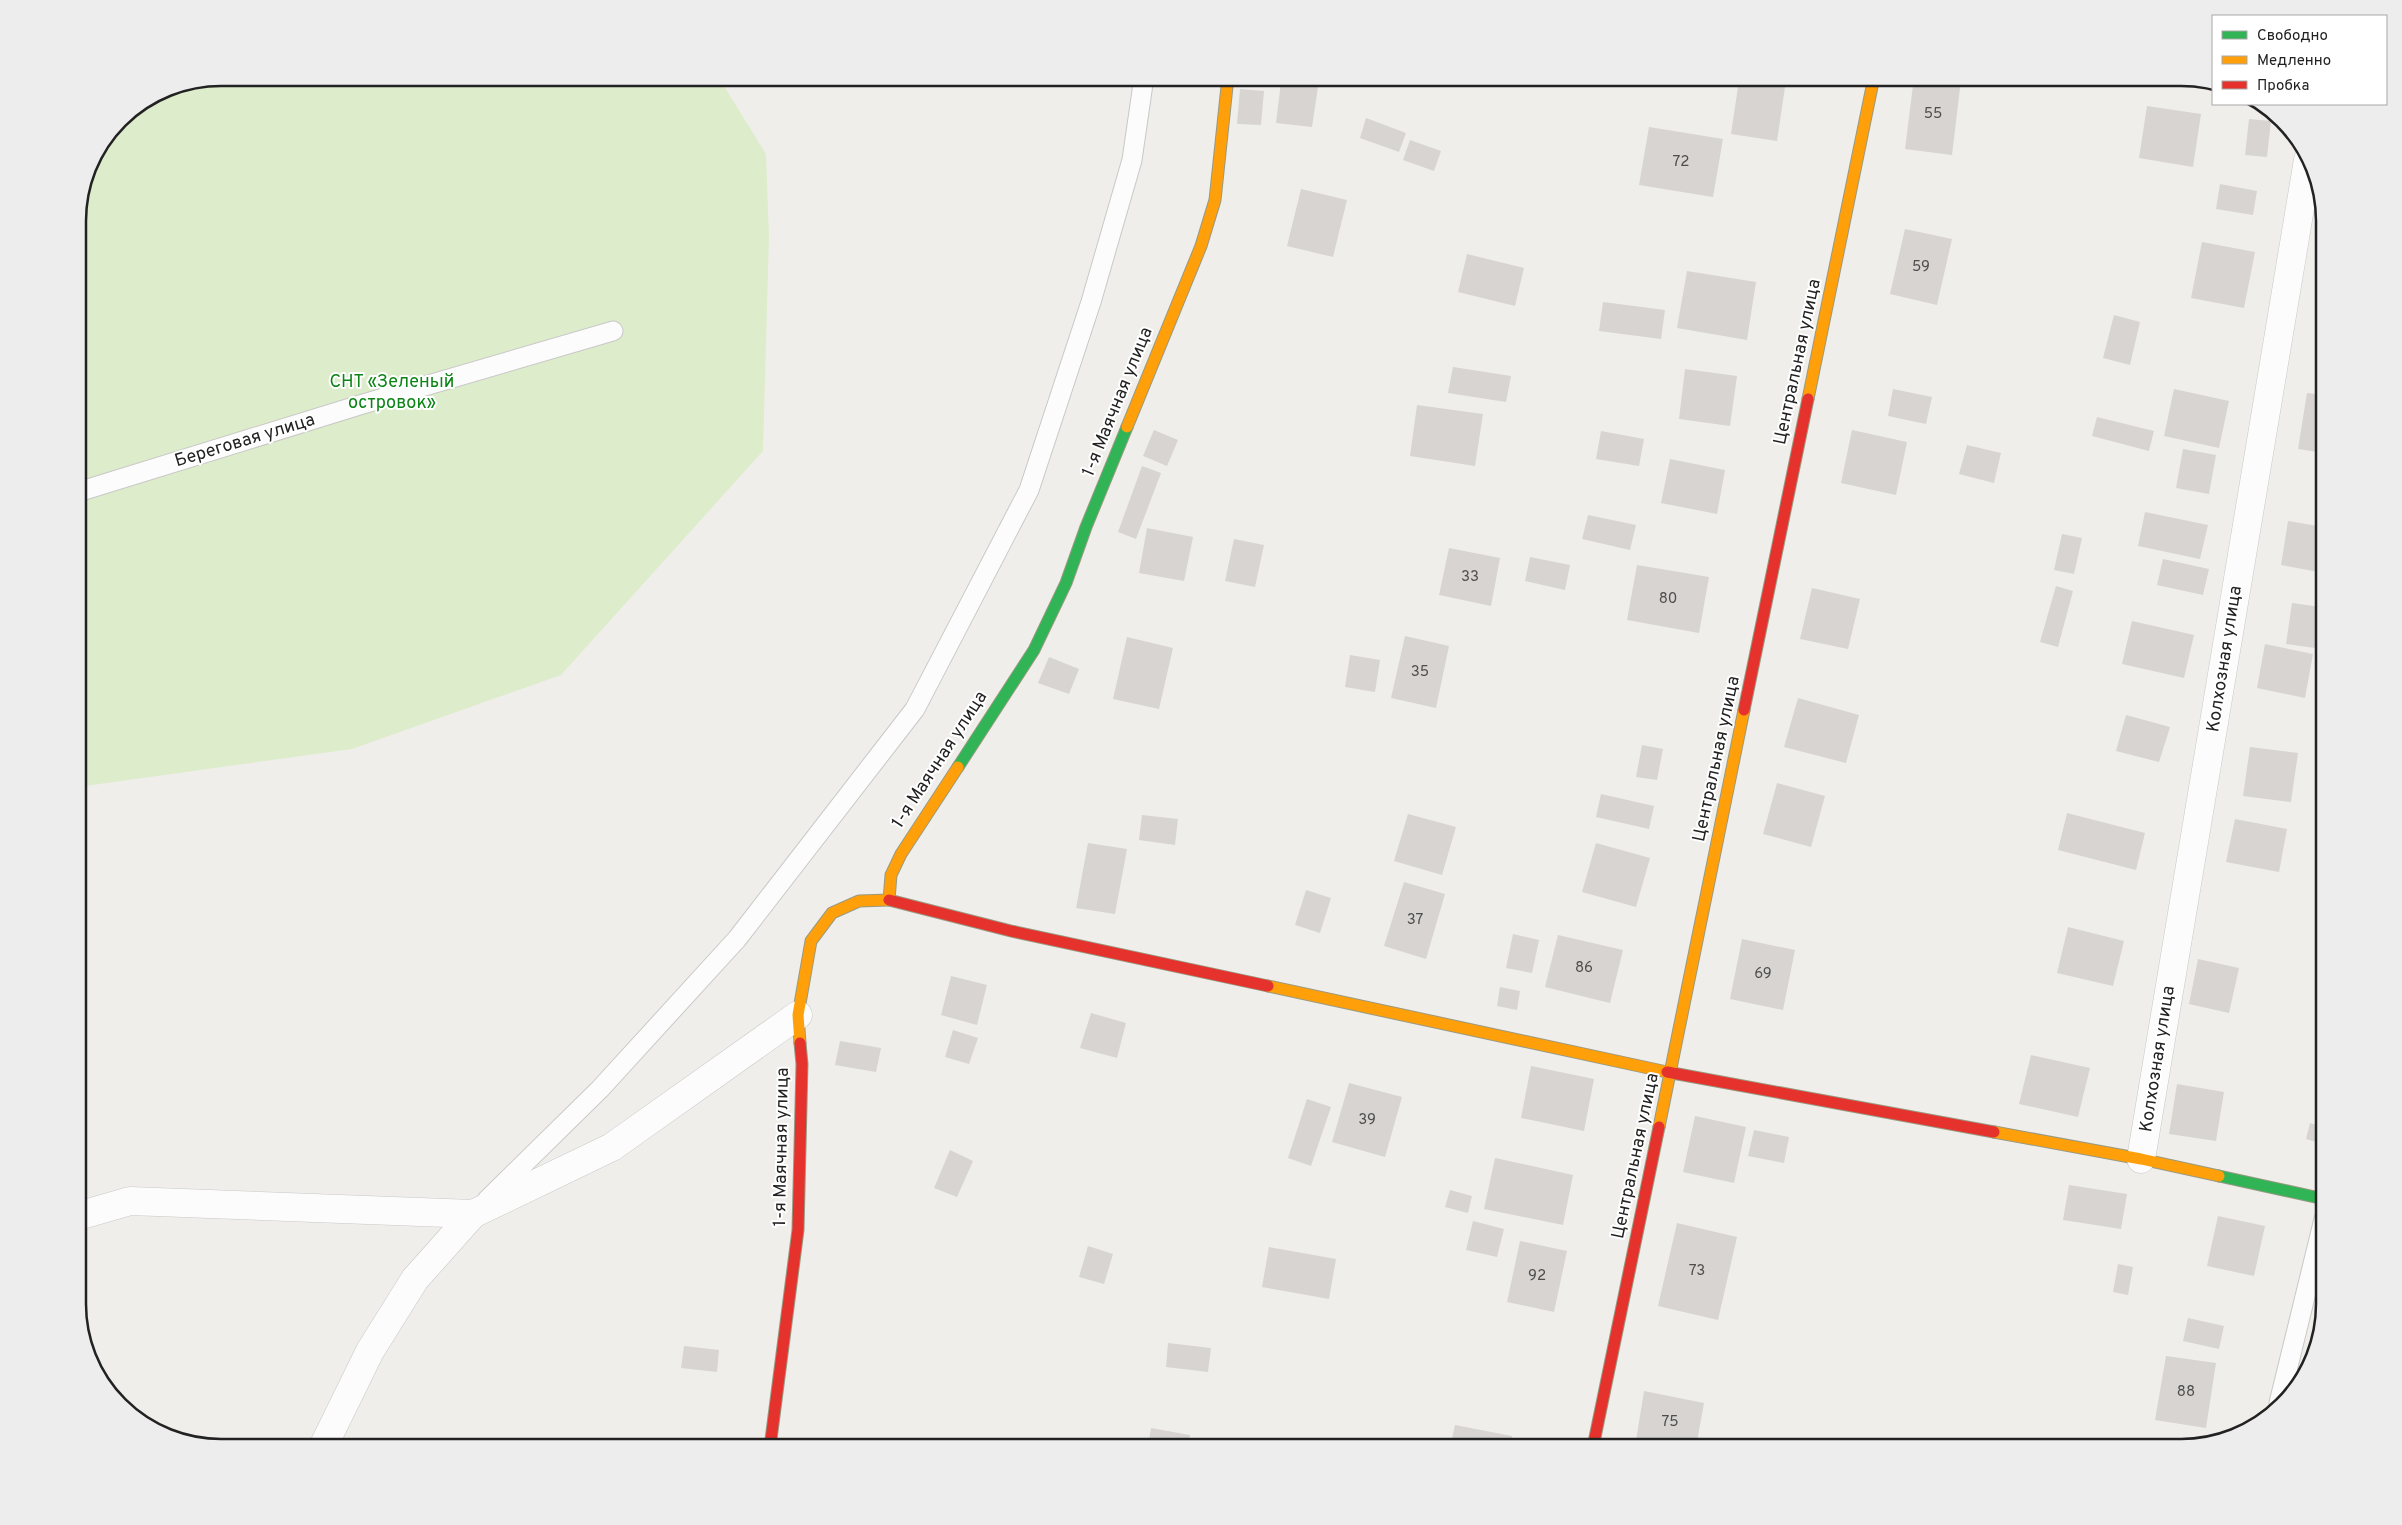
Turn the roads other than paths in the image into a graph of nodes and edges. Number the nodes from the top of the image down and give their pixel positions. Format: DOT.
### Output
graph roads {
  1 [pos="1227,86"];
  2 [pos="1872,86"];
  3 [pos="1143,87"];
  4 [pos="2306,172"];
  5 [pos="613,331"];
  6 [pos="87,489"];
  7 [pos="889,900"];
  8 [pos="798,1015"];
  9 [pos="1671,1073"];
  10 [pos="2141,1159"];
  11 [pos="2316,1197"];
  12 [pos="87,1213"];
  13 [pos="474,1214"];
  14 [pos="2316,1252"];
  15 [pos="2281,1393"];
  16 [pos="326,1439"];
  17 [pos="771,1439"];
  18 [pos="1595,1439"];
  1 -- 7 [label="street, 1-я Маячная улица"];
  2 -- 9 [label="street, Центральная улица"];
  3 -- 13 [label="lane"];
  4 -- 10 [label="street, Колхозная улица"];
  5 -- 6 [label="lane, Береговая улица"];
  7 -- 8 [label="street, 1-я Маячная улица"];
  7 -- 9 [label="street"];
  8 -- 13 [label="street"];
  8 -- 17 [label="street, 1-я Маячная улица"];
  9 -- 10 [label="street"];
  9 -- 18 [label="street, Центральная улица"];
  10 -- 11 [label="street"];
  12 -- 13 [label="street"];
  13 -- 16 [label="street"];
  14 -- 15 [label="lane"];
}
